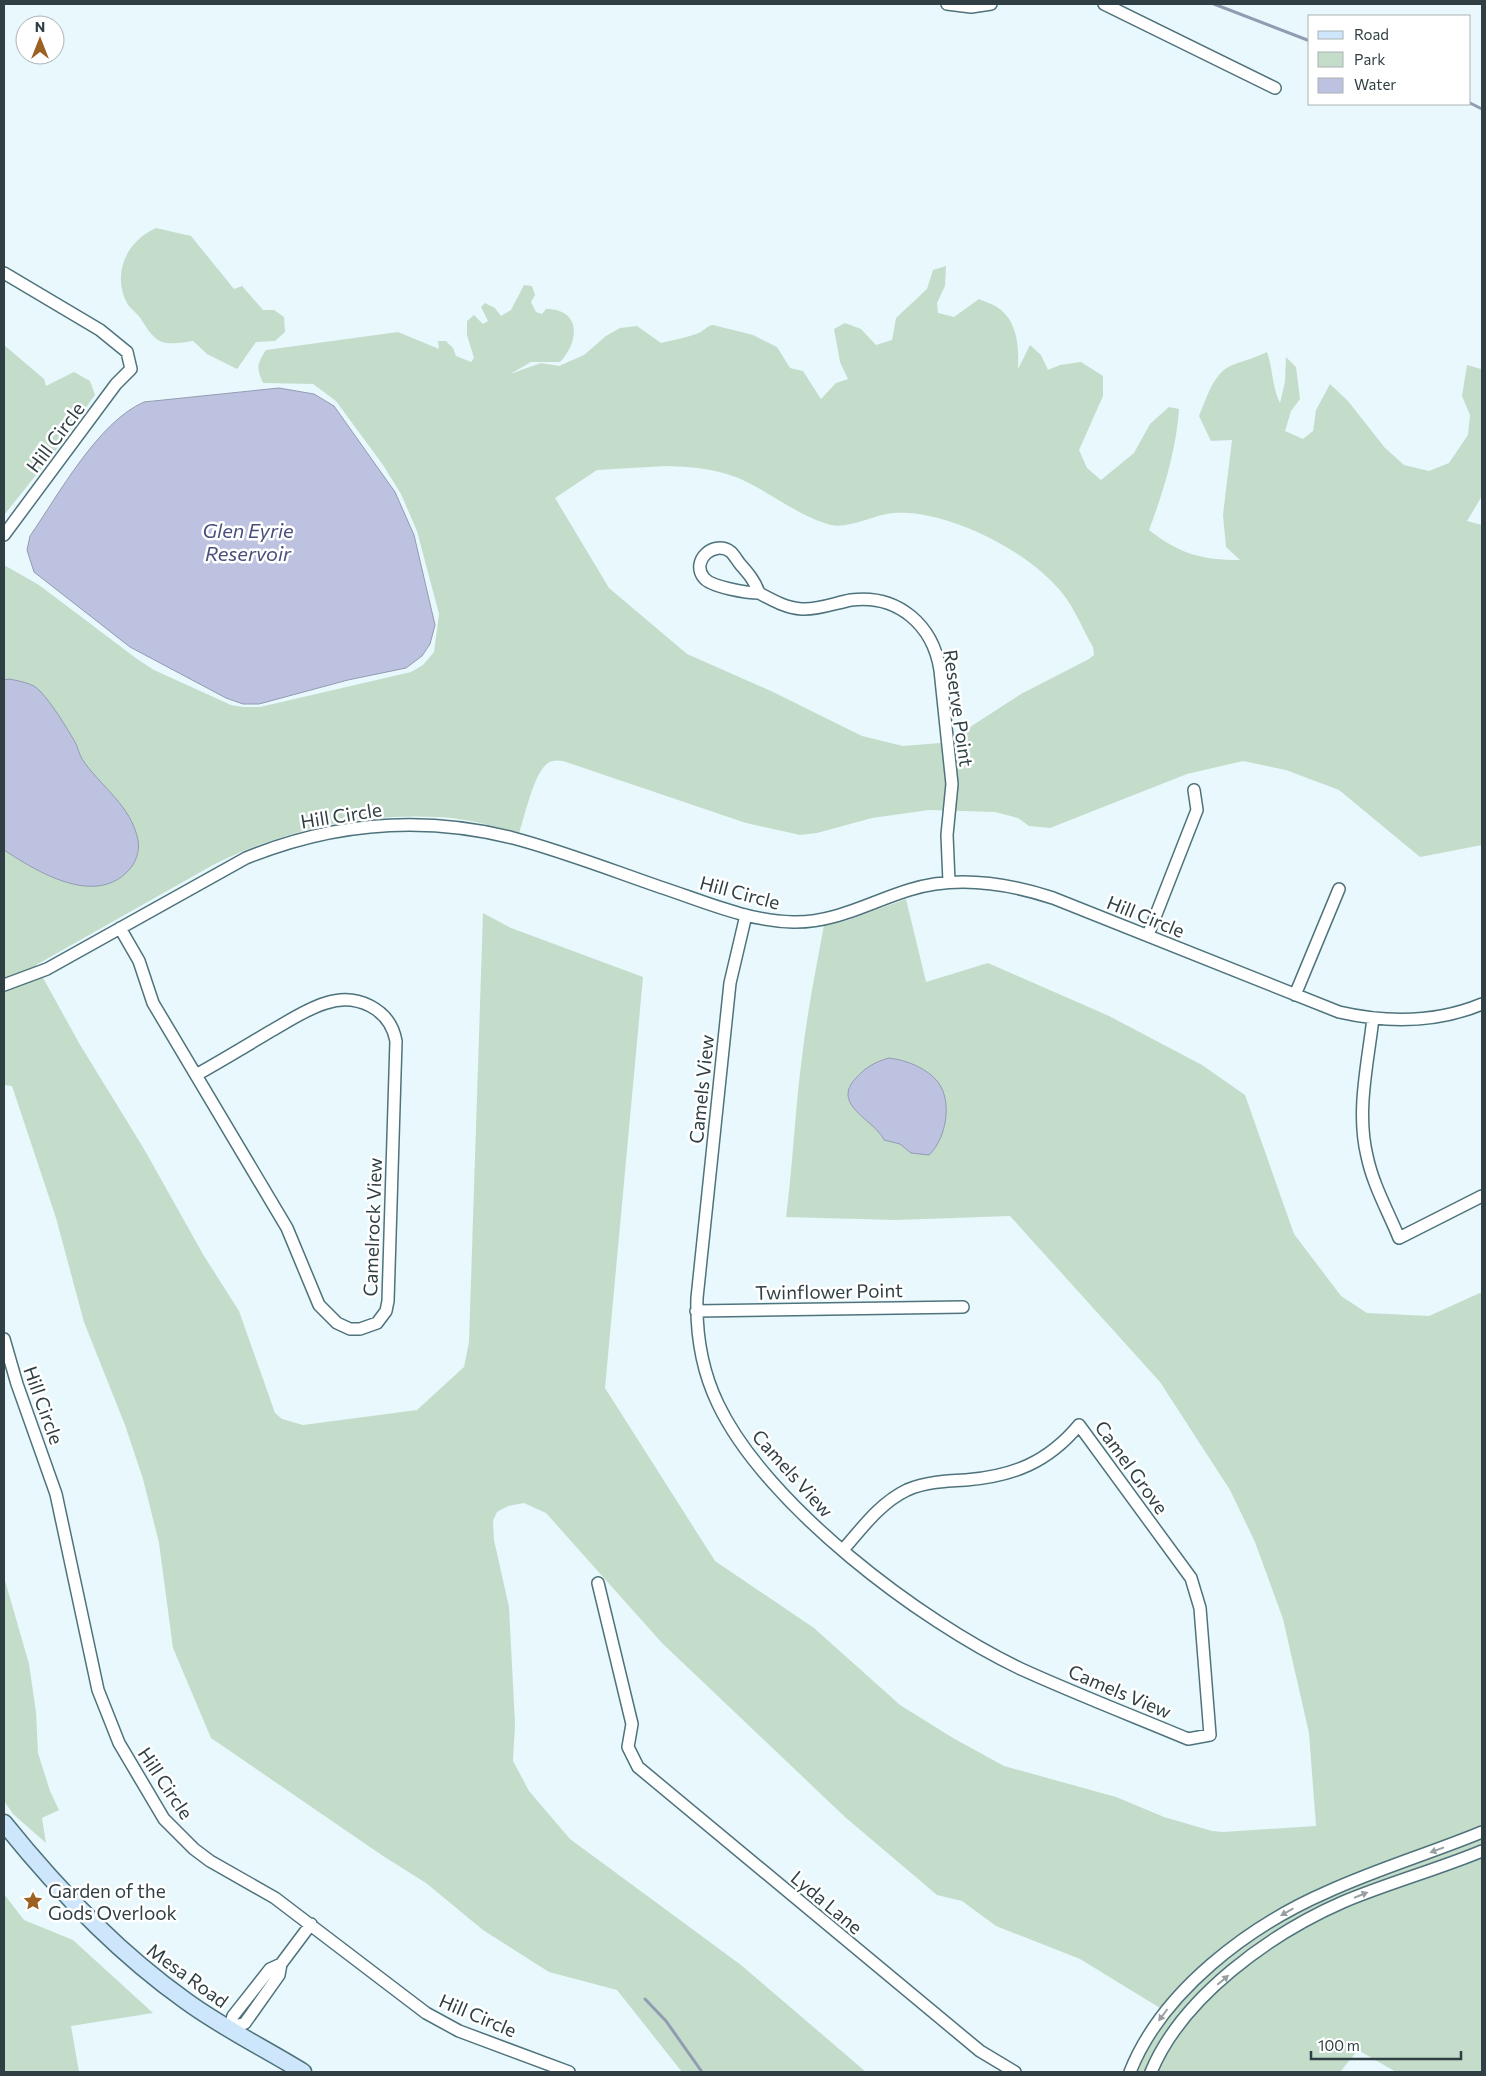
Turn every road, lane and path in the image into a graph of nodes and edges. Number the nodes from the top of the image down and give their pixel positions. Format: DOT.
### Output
graph roads {
  1 [pos="947,4"];
  2 [pos="991,4"];
  3 [pos="1104,4"];
  4 [pos="1275,88"];
  5 [pos="4,273"];
  6 [pos="4,535"];
  7 [pos="759,593"];
  8 [pos="1194,790"];
  9 [pos="949,882"];
  10 [pos="1340,889"];
  11 [pos="746,915"];
  12 [pos="120,928"];
  13 [pos="1148,935"];
  14 [pos="4,985"];
  15 [pos="1295,994"];
  16 [pos="1482,1004"];
  17 [pos="1373,1018"];
  18 [pos="196,1075"];
  19 [pos="1482,1196"];
  20 [pos="962,1307"];
  21 [pos="696,1311"];
  22 [pos="4,1339"];
  23 [pos="843,1550"];
  24 [pos="598,1583"];
  25 [pos="1210,1735"];
  26 [pos="4,1824"];
  27 [pos="1482,1832"];
  28 [pos="1482,1851"];
  29 [pos="311,1924"];
  30 [pos="281,1964"];
  31 [pos="252,1991"];
  32 [pos="263,1998"];
  33 [pos="229,2030"];
  34 [pos="303,2072"];
  35 [pos="569,2072"];
  36 [pos="1015,2072"];
  37 [pos="1130,2072"];
  38 [pos="1151,2072"];
  1 -- 2 [label="street"];
  3 -- 4 [label="street"];
  5 -- 6 [label="street, Hill Circle"];
  7 -- 7 [label="street, Reserve Point"];
  7 -- 9 [label="street, Reserve Point"];
  8 -- 13 [label="street"];
  9 -- 11 [label="street, Hill Circle"];
  9 -- 13 [label="street, Hill Circle"];
  10 -- 15 [label="street"];
  11 -- 12 [label="street, Hill Circle"];
  11 -- 21 [label="street, Camels View"];
  12 -- 14 [label="street, Hill Circle"];
  12 -- 18 [label="street, Camelrock View"];
  13 -- 15 [label="street, Hill Circle"];
  15 -- 17 [label="street, Hill Circle"];
  16 -- 17 [label="street, Hill Circle"];
  17 -- 19 [label="street"];
  18 -- 18 [label="street, Camelrock View"];
  20 -- 21 [label="street, Twinflower Point"];
  21 -- 23 [label="street, Camels View"];
  22 -- 29 [label="street, Hill Circle"];
  23 -- 25 [label="street, Camels View"];
  23 -- 25 [label="street, Camel Grove"];
  24 -- 36 [label="street, Lyda Lane"];
  26 -- 33 [label="main road, Mesa Road"];
  27 -- 37 [label="street, one-way"];
  38 -- 28 [label="street, one-way"];
  29 -- 30 [label="street"];
  29 -- 35 [label="street, Hill Circle"];
  30 -- 31 [label="street"];
  30 -- 32 [label="street"];
  31 -- 32 [label="street"];
  31 -- 33 [label="street"];
  32 -- 33 [label="street"];
  33 -- 34 [label="main road, Mesa Road"];
}
